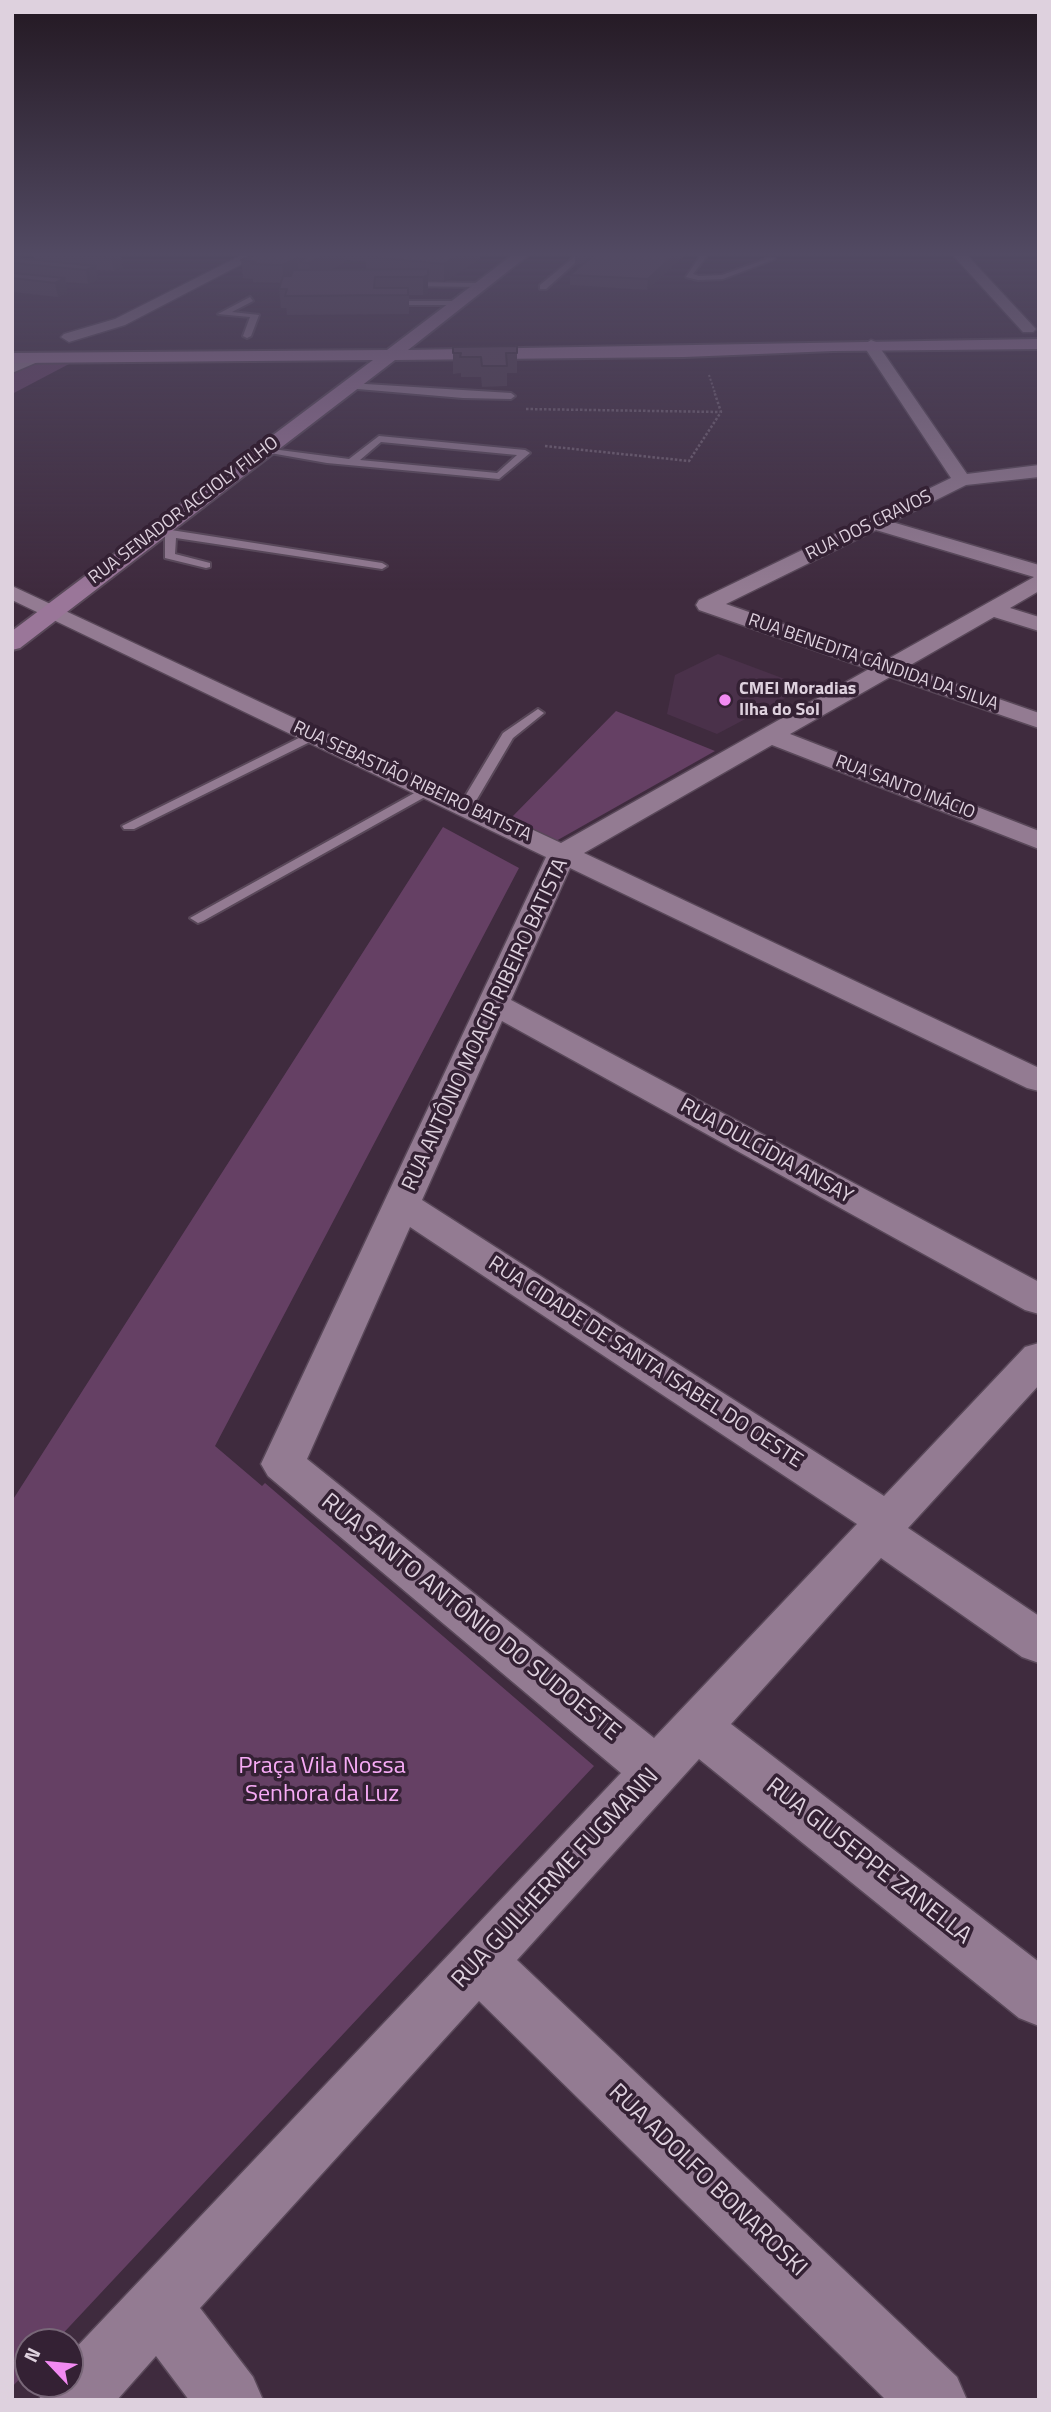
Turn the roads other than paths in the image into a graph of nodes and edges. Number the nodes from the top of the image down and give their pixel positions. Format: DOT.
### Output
graph roads {
  1 [pos="376,366"];
  2 [pos="885,366"];
  3 [pos="349,386"];
  4 [pos="511,396"];
  5 [pos="264,451"];
  6 [pos="352,461"];
  7 [pos="1039,471"];
  8 [pos="962,481"];
  9 [pos="874,523"];
  10 [pos="164,533"];
  11 [pos="206,565"];
  12 [pos="382,566"];
  13 [pos="1039,572"];
  14 [pos="1039,582"];
  15 [pos="12,592"];
  16 [pos="707,605"];
  17 [pos="991,609"];
  18 [pos="53,611"];
  19 [pos="1039,624"];
  20 [pos="12,643"];
  21 [pos="888,668"];
  22 [pos="538,713"];
  23 [pos="1039,721"];
  24 [pos="313,735"];
  25 [pos="770,735"];
  26 [pos="427,790"];
  27 [pos="465,807"];
  28 [pos="129,826"];
  29 [pos="1039,841"];
  30 [pos="562,854"];
  31 [pos="198,918"];
  32 [pos="494,1004"];
  33 [pos="1039,1081"];
  34 [pos="402,1205"];
  35 [pos="1039,1300"];
  36 [pos="1034,1371"];
  37 [pos="284,1464"];
  38 [pos="883,1526"];
  39 [pos="1039,1642"];
  40 [pos="696,1727"];
  41 [pos="656,1771"];
  42 [pos="479,1962"];
  43 [pos="1039,1998"];
  44 [pos="159,2307"];
  45 [pos="72,2400"];
  46 [pos="230,2400"];
  47 [pos="934,2400"];
  1 -- 3 [label="main road, RUA SENADOR ACCIOLY FILHO"];
  2 -- 8 [label="street"];
  3 -- 4 [label="lane"];
  3 -- 5 [label="main road, RUA SENADOR ACCIOLY FILHO"];
  5 -- 6 [label="lane"];
  5 -- 10 [label="main road, RUA SENADOR ACCIOLY FILHO"];
  6 -- 6 [label="lane"];
  7 -- 8 [label="street, RUA DOS CRAVOS"];
  8 -- 9 [label="street, RUA DOS CRAVOS"];
  9 -- 13 [label="street"];
  9 -- 16 [label="street, RUA DOS CRAVOS"];
  10 -- 11 [label="lane"];
  10 -- 12 [label="lane"];
  10 -- 18 [label="main road, RUA SENADOR ACCIOLY FILHO"];
  14 -- 17 [label="street, RUA ANTÔNIO MOACIR RIBEIRO BATISTA"];
  15 -- 18 [label="street, RUA SEBASTIÃO RIBEIRO BATISTA"];
  16 -- 21 [label="street, RUA BENEDITA CÂNDIDA DA SILVA"];
  17 -- 19 [label="street"];
  17 -- 21 [label="street, RUA ANTÔNIO MOACIR RIBEIRO BATISTA"];
  18 -- 20 [label="main road, RUA SENADOR ACCIOLY FILHO"];
  18 -- 24 [label="street, RUA SEBASTIÃO RIBEIRO BATISTA"];
  21 -- 23 [label="street, RUA BENEDITA CÂNDIDA DA SILVA"];
  21 -- 25 [label="street, RUA ANTÔNIO MOACIR RIBEIRO BATISTA"];
  22 -- 27 [label="lane"];
  24 -- 26 [label="street, RUA SEBASTIÃO RIBEIRO BATISTA"];
  24 -- 28 [label="lane"];
  25 -- 29 [label="street, RUA SANTO INÁCIO"];
  25 -- 30 [label="street, RUA ANTÔNIO MOACIR RIBEIRO BATISTA"];
  26 -- 27 [label="street, RUA SEBASTIÃO RIBEIRO BATISTA"];
  26 -- 31 [label="lane"];
  27 -- 30 [label="street, RUA SEBASTIÃO RIBEIRO BATISTA"];
  30 -- 32 [label="street, RUA ANTÔNIO MOACIR RIBEIRO BATISTA"];
  30 -- 33 [label="street, RUA SEBASTIÃO RIBEIRO BATISTA"];
  32 -- 34 [label="street, RUA ANTÔNIO MOACIR RIBEIRO BATISTA"];
  32 -- 35 [label="street, RUA DULCÍDIA ANSAY"];
  34 -- 37 [label="street, RUA ANTÔNIO MOACIR RIBEIRO BATISTA"];
  34 -- 38 [label="street, RUA CIDADE DE SANTA ISABEL DO OESTE"];
  36 -- 38 [label="street, RUA GUILHERME FUGMANN"];
  37 -- 41 [label="street, RUA SANTO ANTÔNIO DO SUDOESTE"];
  38 -- 39 [label="street, RUA CIDADE DE SANTA ISABEL DO OESTE"];
  38 -- 40 [label="street, RUA GUILHERME FUGMANN"];
  40 -- 41 [label="street, RUA GUILHERME FUGMANN"];
  40 -- 43 [label="street, RUA GIUSEPPE ZANELLA"];
  41 -- 42 [label="street, RUA GUILHERME FUGMANN"];
  42 -- 44 [label="street, RUA GUILHERME FUGMANN"];
  42 -- 47 [label="street, RUA ADOLFO BONAROSKI"];
  44 -- 45 [label="street, RUA GUILHERME FUGMANN"];
  44 -- 46 [label="street"];
}
